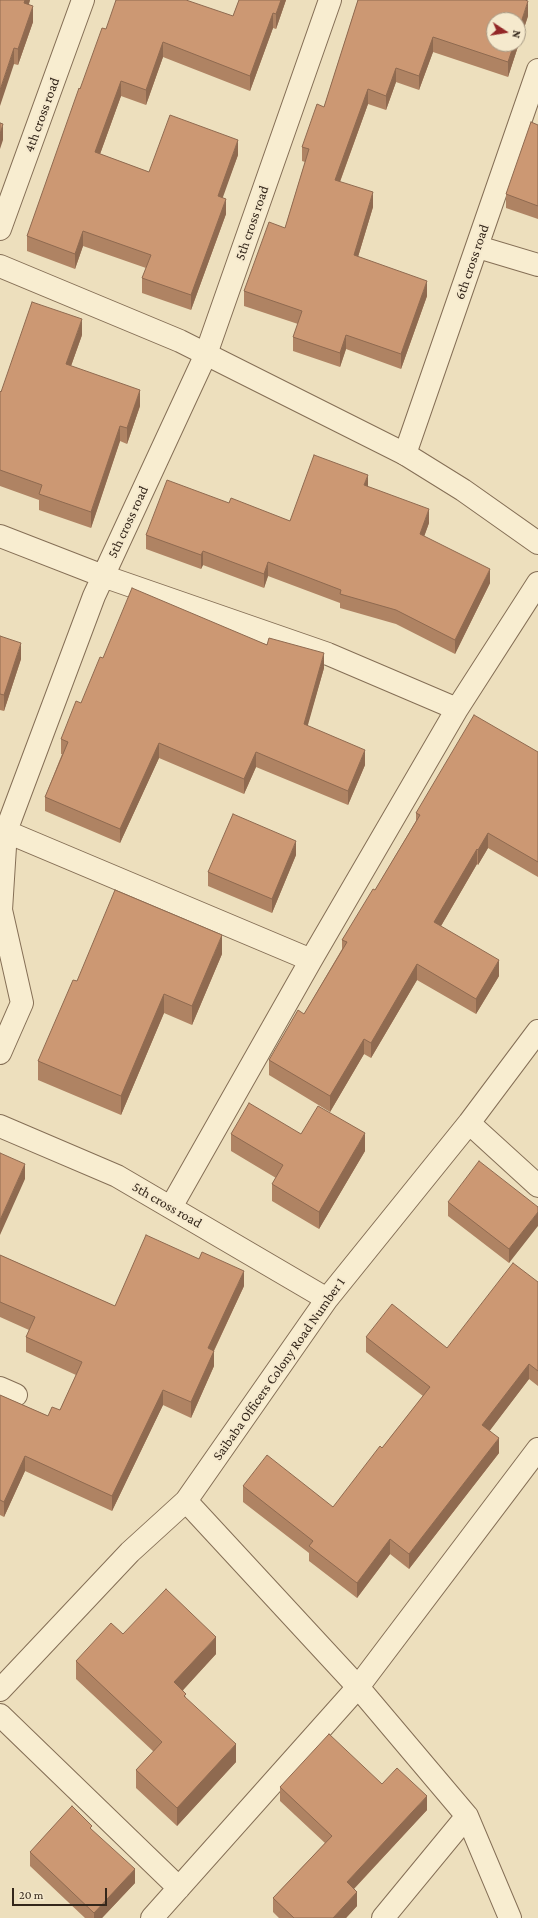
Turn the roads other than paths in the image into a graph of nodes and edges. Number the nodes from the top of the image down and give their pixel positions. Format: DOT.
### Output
graph roads {
  1 [pos="83,0"];
  2 [pos="330,0"];
  3 [pos="538,70"];
  4 [pos="0,229"];
  5 [pos="478,247"];
  6 [pos="538,265"];
  7 [pos="0,266"];
  8 [pos="206,354"];
  9 [pos="405,454"];
  10 [pos="0,536"];
  11 [pos="538,544"];
  12 [pos="103,576"];
  13 [pos="538,583"];
  14 [pos="457,709"];
  15 [pos="3,830"];
  16 [pos="311,960"];
  17 [pos="538,1030"];
  18 [pos="0,1053"];
  19 [pos="469,1122"];
  20 [pos="0,1126"];
  21 [pos="538,1186"];
  22 [pos="171,1207"];
  23 [pos="327,1299"];
  24 [pos="538,1449"];
  25 [pos="186,1502"];
  26 [pos="358,1688"];
  27 [pos="0,1690"];
  28 [pos="0,1715"];
  29 [pos="468,1816"];
  30 [pos="179,1888"];
  31 [pos="152,1918"];
  32 [pos="383,1918"];
  33 [pos="510,1918"];
  1 -- 4 [label="street, 4th cross road"];
  2 -- 8 [label="street, 5th cross road"];
  3 -- 5 [label="street, 6th cross road"];
  5 -- 6 [label="street"];
  5 -- 9 [label="street, 6th cross road"];
  7 -- 8 [label="street"];
  8 -- 9 [label="street"];
  8 -- 12 [label="street, 5th cross road"];
  9 -- 11 [label="street"];
  10 -- 12 [label="street"];
  12 -- 14 [label="street"];
  12 -- 15 [label="street, 5th cross road"];
  13 -- 14 [label="street"];
  14 -- 16 [label="street"];
  15 -- 16 [label="street"];
  15 -- 18 [label="street, 5th cross road"];
  16 -- 22 [label="street"];
  17 -- 19 [label="street, Saibaba Officers Colony Road Number 1"];
  19 -- 21 [label="street"];
  19 -- 23 [label="street, Saibaba Officers Colony Road Number 1"];
  20 -- 22 [label="street, 5th cross road"];
  22 -- 23 [label="street, 5th cross road"];
  23 -- 25 [label="street, Saibaba Officers Colony Road Number 1"];
  24 -- 26 [label="street"];
  25 -- 26 [label="street"];
  25 -- 27 [label="street, Saibaba Officers Colony Road Number 1"];
  26 -- 29 [label="street"];
  26 -- 30 [label="street"];
  28 -- 30 [label="street"];
  29 -- 32 [label="street"];
  29 -- 33 [label="street"];
  30 -- 31 [label="street"];
}
